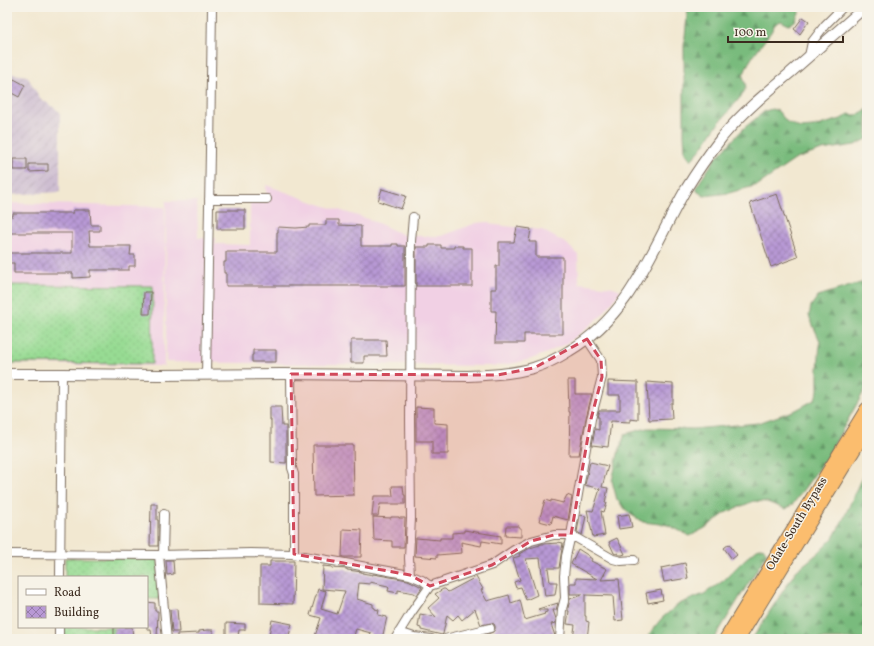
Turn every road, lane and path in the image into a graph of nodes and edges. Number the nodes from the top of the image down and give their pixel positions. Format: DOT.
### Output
graph roads {
  1 [pos="212,7"];
  2 [pos="843,7"];
  3 [pos="865,7"];
  4 [pos="809,56"];
  5 [pos="209,199"];
  6 [pos="266,199"];
  7 [pos="413,218"];
  8 [pos="587,339"];
  9 [pos="7,374"];
  10 [pos="62,374"];
  11 [pos="291,374"];
  12 [pos="206,375"];
  13 [pos="411,375"];
  14 [pos="867,409"];
  15 [pos="867,428"];
  16 [pos="814,506"];
  17 [pos="164,514"];
  18 [pos="571,535"];
  19 [pos="7,554"];
  20 [pos="294,554"];
  21 [pos="60,555"];
  22 [pos="161,555"];
  23 [pos="634,560"];
  24 [pos="410,575"];
  25 [pos="60,576"];
  26 [pos="768,581"];
  27 [pos="430,586"];
  28 [pos="59,628"];
  29 [pos="490,628"];
  30 [pos="397,636"];
  31 [pos="59,639"];
  32 [pos="167,639"];
  33 [pos="431,639"];
  34 [pos="444,639"];
  35 [pos="560,639"];
  36 [pos="726,639"];
  37 [pos="738,639"];
  1 -- 5 [label="street"];
  2 -- 4 [label="street"];
  3 -- 4 [label="street"];
  4 -- 8 [label="street"];
  5 -- 6 [label="street"];
  5 -- 12 [label="street"];
  7 -- 13 [label="street"];
  8 -- 13 [label="street"];
  8 -- 18 [label="street"];
  9 -- 10 [label="street"];
  10 -- 12 [label="street"];
  10 -- 21 [label="street"];
  11 -- 12 [label="street"];
  11 -- 13 [label="street"];
  11 -- 20 [label="street"];
  13 -- 24 [label="street"];
  14 -- 16 [label="highway, Odate-South Bypass"];
  15 -- 16 [label="highway, Odate-South Bypass"];
  16 -- 26 [label="highway, Odate-South Bypass"];
  17 -- 22 [label="street"];
  18 -- 23 [label="street"];
  18 -- 27 [label="street"];
  18 -- 35 [label="street"];
  19 -- 21 [label="street"];
  20 -- 22 [label="street"];
  20 -- 24 [label="street"];
  21 -- 22 [label="street"];
  21 -- 25 [label="street"];
  22 -- 32 [label="street"];
  24 -- 27 [label="street"];
  26 -- 36 [label="highway, Odate-South Bypass"];
  26 -- 37 [label="highway, Odate-South Bypass"];
  27 -- 30 [label="street"];
  28 -- 31 [label="street"];
  29 -- 34 [label="street"];
  30 -- 33 [label="street"];
}
